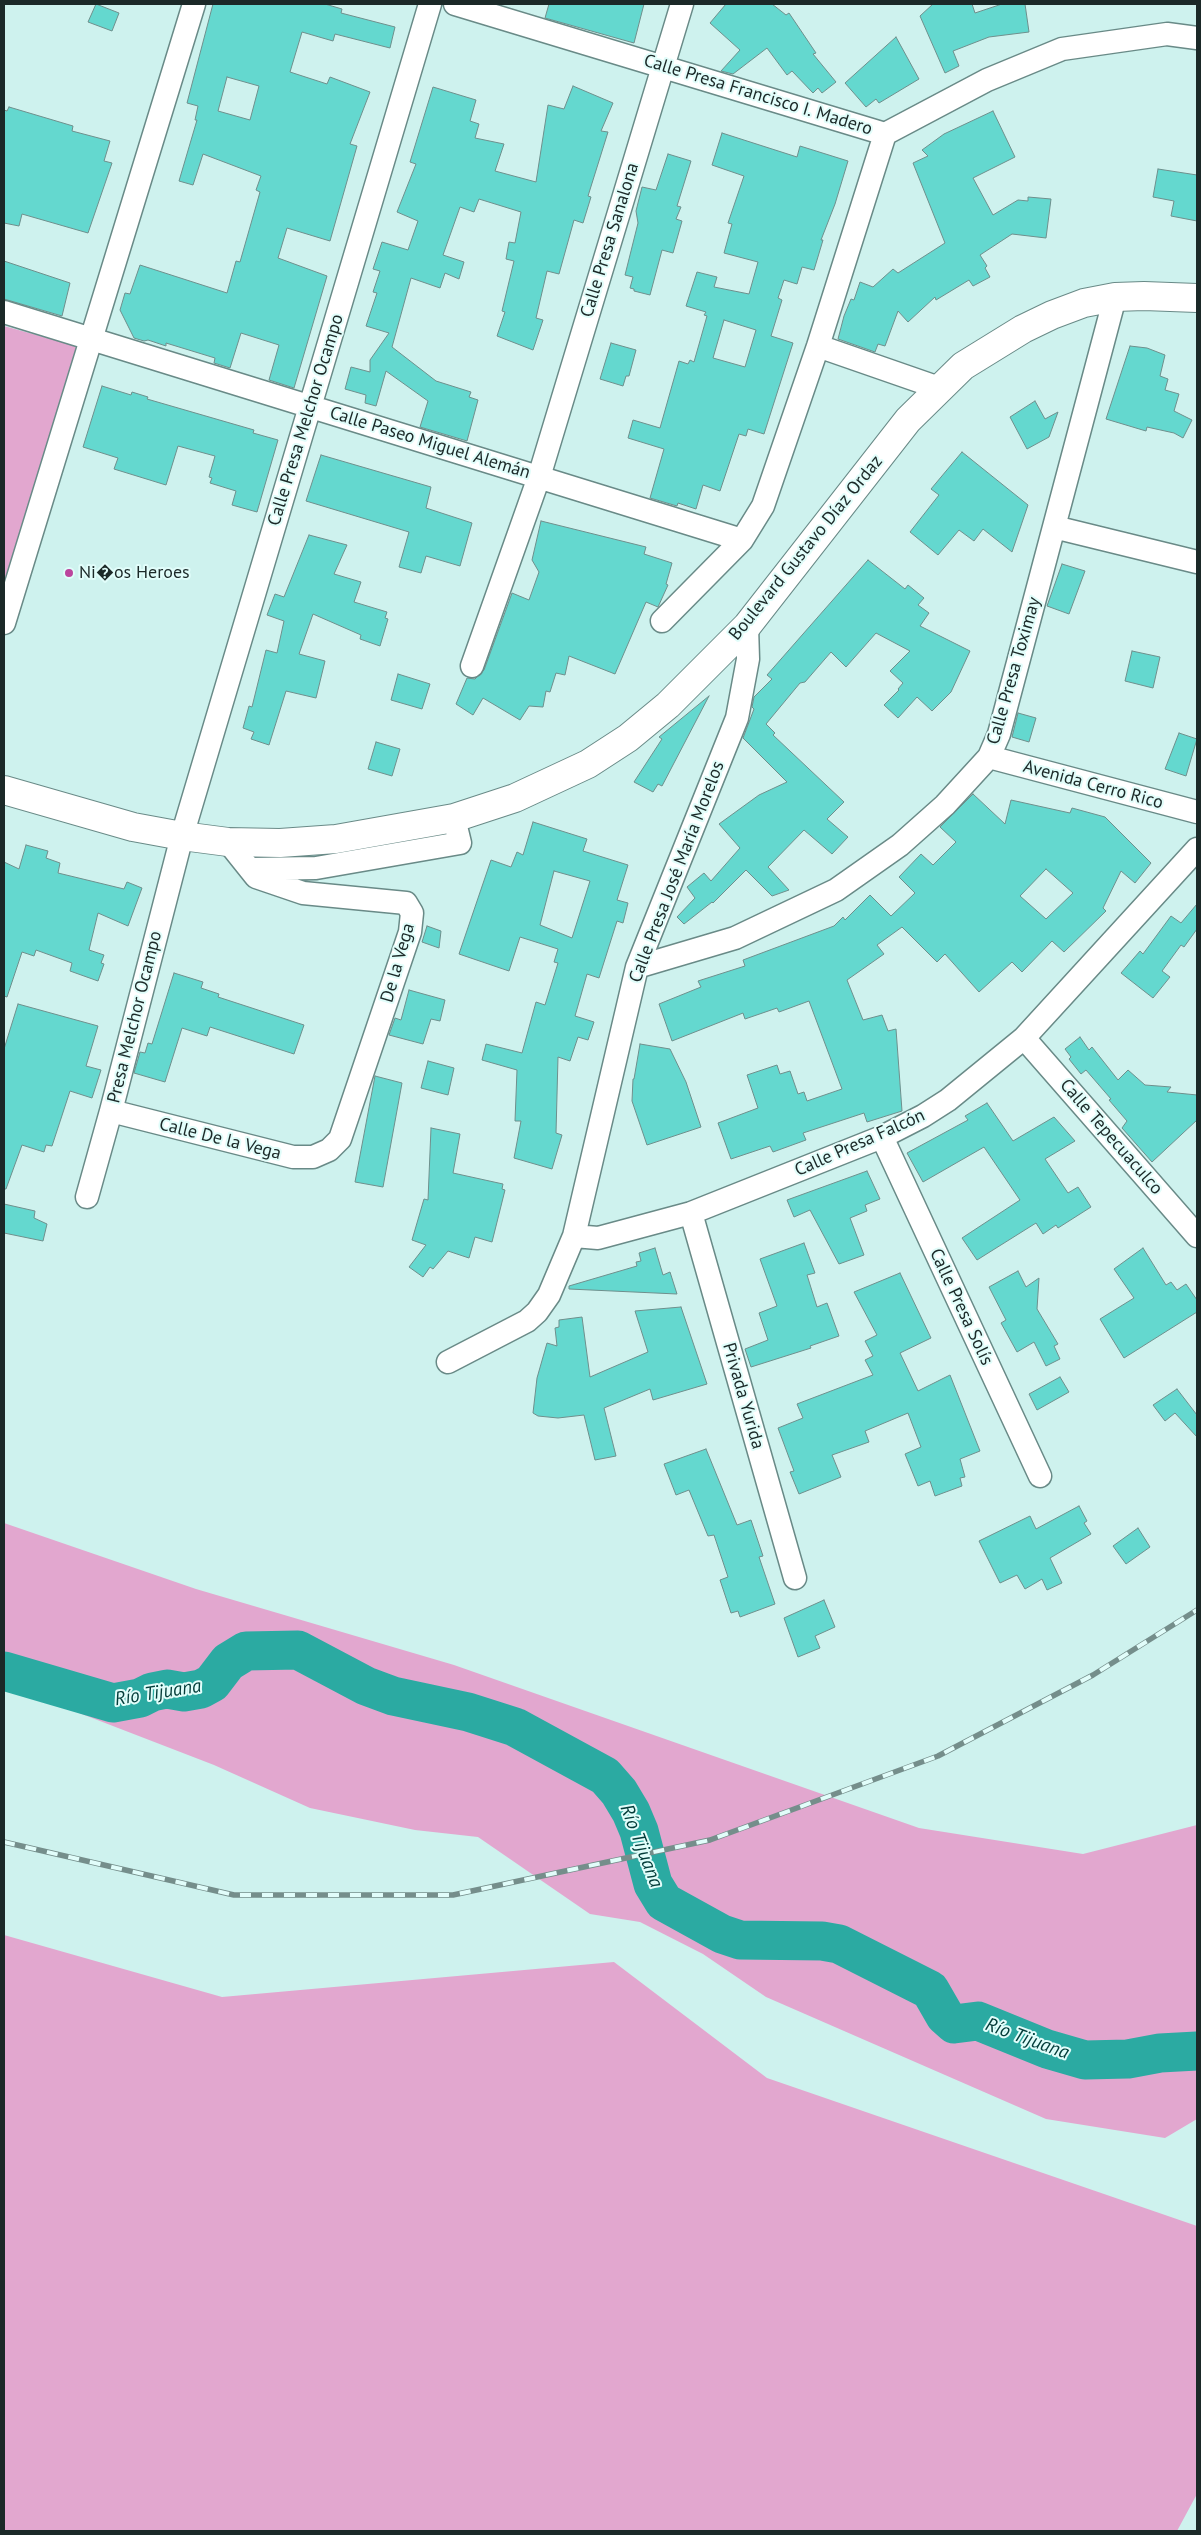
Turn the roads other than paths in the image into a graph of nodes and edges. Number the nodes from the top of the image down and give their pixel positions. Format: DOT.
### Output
graph roads {
  1 [pos="194,4"];
  2 [pos="430,4"];
  3 [pos="455,4"];
  4 [pos="682,4"];
  5 [pos="1197,38"];
  6 [pos="663,66"];
  7 [pos="885,134"];
  8 [pos="1115,297"];
  9 [pos="1197,298"];
  10 [pos="4,312"];
  11 [pos="91,339"];
  12 [pos="818,346"];
  13 [pos="939,388"];
  14 [pos="310,406"];
  15 [pos="539,477"];
  16 [pos="1054,527"];
  17 [pos="742,540"];
  18 [pos="1197,562"];
  19 [pos="8,595"];
  20 [pos="662,621"];
  21 [pos="4,623"];
  22 [pos="747,626"];
  23 [pos="472,666"];
  24 [pos="989,757"];
  25 [pos="4,790"];
  26 [pos="1197,812"];
  27 [pos="454,818"];
  28 [pos="182,836"];
  29 [pos="228,842"];
  30 [pos="1197,849"];
  31 [pos="251,870"];
  32 [pos="637,967"];
  33 [pos="1024,1038"];
  34 [pos="111,1111"];
  35 [pos="882,1137"];
  36 [pos="329,1150"];
  37 [pos="87,1196"];
  38 [pos="691,1213"];
  39 [pos="574,1236"];
  40 [pos="1197,1236"];
  41 [pos="448,1362"];
  42 [pos="1040,1476"];
  43 [pos="795,1578"];
  1 -- 11 [label="street"];
  2 -- 14 [label="street, Calle Presa Melchor Ocampo"];
  3 -- 6 [label="street, Calle Presa Francisco I. Madero"];
  4 -- 6 [label="street, Calle Presa Sanalona"];
  5 -- 7 [label="street, Calle Presa Francisco I. Madero"];
  6 -- 7 [label="street, Calle Presa Francisco I. Madero"];
  6 -- 15 [label="street, Calle Presa Sanalona"];
  7 -- 12 [label="street"];
  8 -- 9 [label="main road, Boulevard Gustavo Díaz Ordaz"];
  8 -- 13 [label="main road, Boulevard Gustavo Díaz Ordaz"];
  8 -- 16 [label="street, Calle Presa Toximay"];
  10 -- 11 [label="street, Calle Paseo Miguel Alemán"];
  11 -- 14 [label="street, Calle Paseo Miguel Alemán"];
  11 -- 19 [label="street"];
  12 -- 13 [label="street"];
  12 -- 17 [label="street"];
  13 -- 22 [label="main road, Boulevard Gustavo Díaz Ordaz"];
  14 -- 15 [label="street, Calle Paseo Miguel Alemán"];
  14 -- 28 [label="street, Calle Presa Melchor Ocampo"];
  15 -- 17 [label="street, Calle Paseo Miguel Alemán"];
  15 -- 23 [label="street, Calle Presa Sanalona"];
  16 -- 18 [label="street"];
  16 -- 24 [label="street, Calle Presa Toximay"];
  17 -- 20 [label="street"];
  19 -- 21 [label="street"];
  22 -- 27 [label="main road, Boulevard Gustavo Díaz Ordaz"];
  22 -- 32 [label="street, Calle Presa José María Morelos"];
  24 -- 26 [label="street, Avenida Cerro Rico"];
  24 -- 32 [label="street, Calle Presa Toximay"];
  25 -- 28 [label="main road, Boulevard Gustavo Díaz Ordaz"];
  27 -- 29 [label="main road, Boulevard Gustavo Díaz Ordaz"];
  27 -- 31 [label="street"];
  28 -- 29 [label="main road, Boulevard Gustavo Díaz Ordaz"];
  28 -- 34 [label="street, Presa Melchor Ocampo"];
  29 -- 31 [label="street, De la Vega"];
  30 -- 33 [label="street, Calle Presa Falcón"];
  31 -- 36 [label="street, De la Vega"];
  32 -- 39 [label="street, Calle Presa José María Morelos"];
  33 -- 35 [label="street, Calle Presa Falcón"];
  33 -- 40 [label="street, Calle Tepecuaculco"];
  34 -- 36 [label="street, Calle De la Vega"];
  34 -- 37 [label="street, Presa Melchor Ocampo"];
  35 -- 38 [label="street, Calle Presa Falcón"];
  35 -- 42 [label="street, Calle Presa Solís"];
  38 -- 39 [label="street, Calle Presa Falcón"];
  38 -- 43 [label="street, Privada Yurida"];
  39 -- 41 [label="street, Calle Presa José María Morelos"];
}
